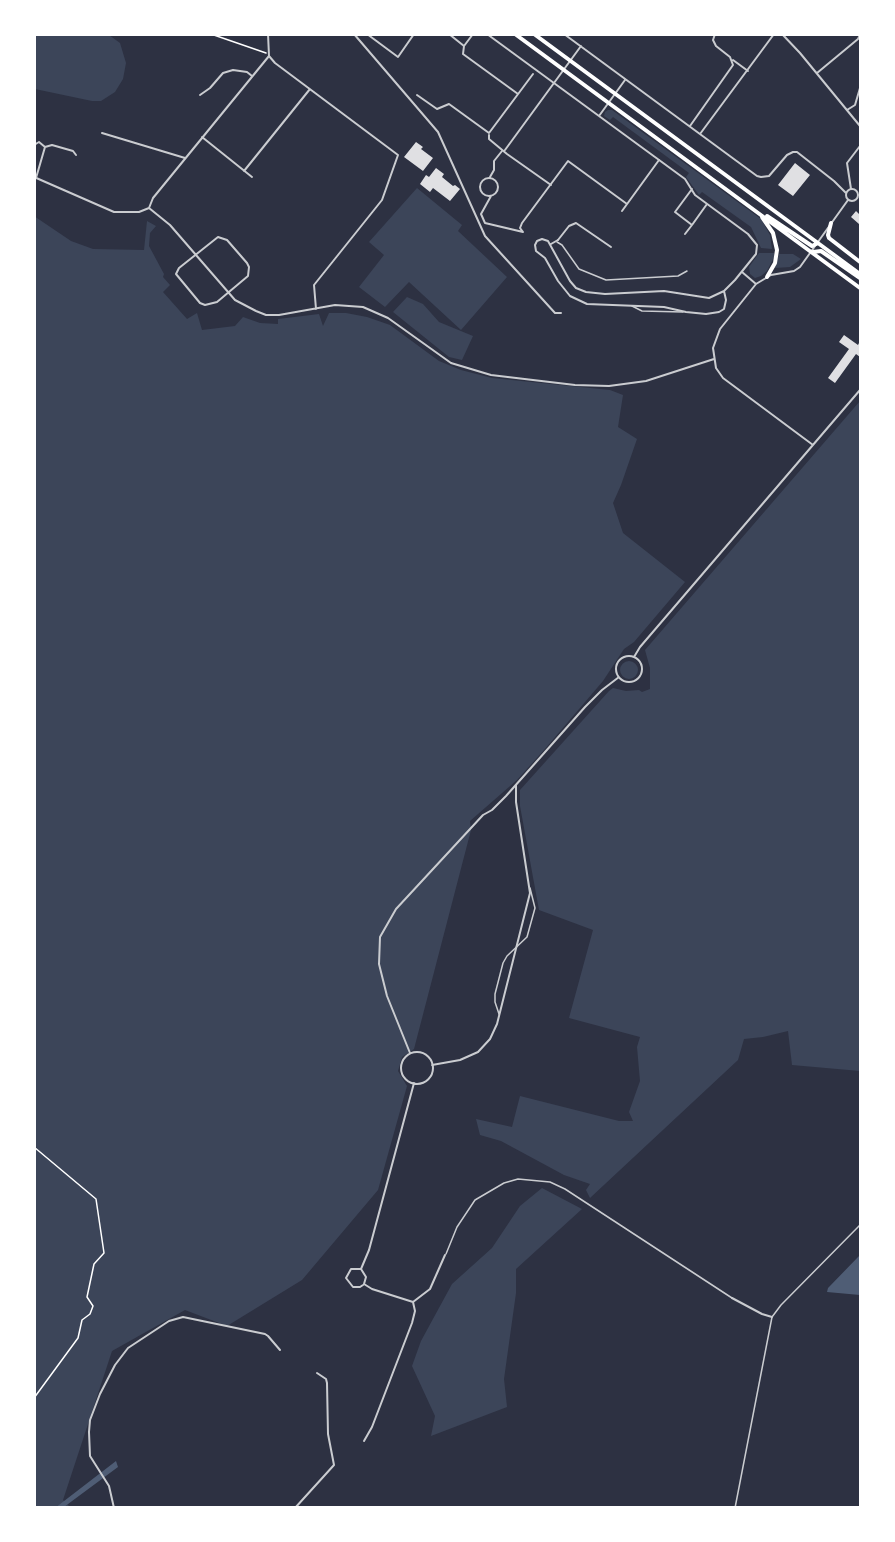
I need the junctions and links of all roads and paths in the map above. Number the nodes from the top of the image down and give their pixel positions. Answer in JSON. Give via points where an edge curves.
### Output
{"nodes":[{"id":1,"x":211,"y":34,"type":"edge"},
{"id":2,"x":268,"y":34,"type":"edge"},
{"id":3,"x":354,"y":34,"type":"edge"},
{"id":4,"x":367,"y":34,"type":"edge"},
{"id":5,"x":414,"y":34,"type":"edge"},
{"id":6,"x":449,"y":34,"type":"edge"},
{"id":7,"x":473,"y":34,"type":"edge"},
{"id":8,"x":487,"y":34,"type":"edge"},
{"id":9,"x":515,"y":34,"type":"edge"},
{"id":10,"x":534,"y":34,"type":"edge"},
{"id":11,"x":564,"y":34,"type":"edge"},
{"id":12,"x":715,"y":34,"type":"edge"},
{"id":13,"x":774,"y":34,"type":"edge"},
{"id":14,"x":782,"y":34,"type":"edge"},
{"id":15,"x":861,"y":35,"type":"edge"},
{"id":16,"x":858,"y":39,"type":"junction"},
{"id":17,"x":861,"y":43,"type":"edge"},
{"id":18,"x":464,"y":46,"type":"junction"},
{"id":19,"x":580,"y":46,"type":"junction"},
{"id":20,"x":269,"y":56,"type":"junction"},
{"id":21,"x":569,"y":60,"type":"junction"},
{"id":22,"x":733,"y":60,"type":"junction"},
{"id":23,"x":563,"y":69,"type":"junction"},
{"id":24,"x":536,"y":70,"type":"junction"},
{"id":25,"x":748,"y":71,"type":"junction"},
{"id":26,"x":817,"y":73,"type":"junction"},
{"id":27,"x":533,"y":74,"type":"joint"},
{"id":28,"x":252,"y":76,"type":"junction"},
{"id":29,"x":626,"y":79,"type":"junction"},
{"id":30,"x":553,"y":82,"type":"junction"},
{"id":31,"x":861,"y":88,"type":"edge"},
{"id":32,"x":311,"y":89,"type":"junction"},
{"id":33,"x":518,"y":94,"type":"junction"},
{"id":34,"x":615,"y":94,"type":"junction"},
{"id":35,"x":200,"y":95,"type":"dead end"},
{"id":36,"x":417,"y":95,"type":"dead end"},
{"id":37,"x":609,"y":102,"type":"junction"},
{"id":38,"x":847,"y":110,"type":"junction"},
{"id":39,"x":599,"y":116,"type":"junction"},
{"id":40,"x":690,"y":126,"type":"junction"},
{"id":41,"x":861,"y":126,"type":"edge"},
{"id":42,"x":102,"y":133,"type":"dead end"},
{"id":43,"x":489,"y":134,"type":"junction"},
{"id":44,"x":700,"y":134,"type":"junction"},
{"id":45,"x":202,"y":137,"type":"junction"},
{"id":46,"x":35,"y":143,"type":"edge"},
{"id":47,"x":861,"y":146,"type":"edge"},
{"id":48,"x":45,"y":147,"type":"junction"},
{"id":49,"x":504,"y":150,"type":"junction"},
{"id":50,"x":76,"y":155,"type":"dead end"},
{"id":51,"x":185,"y":158,"type":"junction"},
{"id":52,"x":659,"y":160,"type":"junction"},
{"id":53,"x":244,"y":171,"type":"junction"},
{"id":54,"x":35,"y":177,"type":"edge"},
{"id":55,"x":252,"y":177,"type":"dead end"},
{"id":56,"x":490,"y":177,"type":"junction"},
{"id":57,"x":551,"y":185,"type":"junction"},
{"id":58,"x":692,"y":189,"type":"junction"},
{"id":59,"x":851,"y":189,"type":"junction"},
{"id":60,"x":846,"y":193,"type":"junction"},
{"id":61,"x":859,"y":195,"type":"edge"},
{"id":62,"x":490,"y":196,"type":"junction"},
{"id":63,"x":848,"y":200,"type":"junction"},
{"id":64,"x":627,"y":204,"type":"junction"},
{"id":65,"x":707,"y":204,"type":"junction"},
{"id":66,"x":149,"y":208,"type":"junction"},
{"id":67,"x":622,"y":211,"type":"dead end"},
{"id":68,"x":758,"y":211,"type":"junction"},
{"id":69,"x":831,"y":224,"type":"junction"},
{"id":70,"x":692,"y":225,"type":"junction"},
{"id":71,"x":685,"y":234,"type":"dead end"},
{"id":72,"x":557,"y":241,"type":"junction"},
{"id":73,"x":818,"y":243,"type":"junction"},
{"id":74,"x":550,"y":244,"type":"junction"},
{"id":75,"x":611,"y":247,"type":"dead end"},
{"id":76,"x":812,"y":252,"type":"junction"},
{"id":77,"x":195,"y":255,"type":"junction"},
{"id":78,"x":861,"y":262,"type":"edge"},
{"id":79,"x":687,"y":271,"type":"dead end"},
{"id":80,"x":742,"y":272,"type":"junction"},
{"id":81,"x":861,"y":276,"type":"edge"},
{"id":82,"x":767,"y":277,"type":"junction"},
{"id":83,"x":756,"y":284,"type":"junction"},
{"id":84,"x":861,"y":288,"type":"edge"},
{"id":85,"x":724,"y":291,"type":"junction"},
{"id":86,"x":228,"y":293,"type":"junction"},
{"id":87,"x":316,"y":309,"type":"junction"},
{"id":88,"x":561,"y":313,"type":"dead end"},
{"id":89,"x":714,"y":359,"type":"junction"},
{"id":90,"x":861,"y":390,"type":"edge"},
{"id":91,"x":813,"y":445,"type":"junction"},
{"id":92,"x":634,"y":657,"type":"junction"},
{"id":93,"x":619,"y":677,"type":"junction"},
{"id":94,"x":516,"y":785,"type":"junction"},
{"id":95,"x":530,"y":886,"type":"junction"},
{"id":96,"x":517,"y":945,"type":"junction"},
{"id":97,"x":499,"y":1015,"type":"junction"},
{"id":98,"x":410,"y":1053,"type":"junction"},
{"id":99,"x":432,"y":1065,"type":"junction"},
{"id":100,"x":414,"y":1083,"type":"junction"},
{"id":101,"x":34,"y":1147,"type":"edge"},
{"id":102,"x":861,"y":1225,"type":"edge"},
{"id":103,"x":446,"y":1255,"type":"joint"},
{"id":104,"x":361,"y":1269,"type":"junction"},
{"id":105,"x":364,"y":1284,"type":"junction"},
{"id":106,"x":732,"y":1298,"type":"joint"},
{"id":107,"x":413,"y":1302,"type":"junction"},
{"id":108,"x":772,"y":1317,"type":"junction"},
{"id":109,"x":280,"y":1350,"type":"dead end"},
{"id":110,"x":317,"y":1373,"type":"dead end"},
{"id":111,"x":34,"y":1398,"type":"edge"},
{"id":112,"x":364,"y":1442,"type":"dead end"},
{"id":113,"x":114,"y":1508,"type":"edge"},
{"id":114,"x":295,"y":1508,"type":"edge"},
{"id":115,"x":735,"y":1508,"type":"edge"}],
"edges":[{"from":1,"to":20,"type":"path"},
{"from":2,"to":20,"type":"street"},
{"from":3,"to":88,"type":"street","via":[[438,132],[485,236],[555,313]]},
{"from":4,"to":5,"type":"street","via":[[398,57]]},
{"from":6,"to":18,"type":"street"},
{"from":7,"to":18,"type":"street"},
{"from":8,"to":24,"type":"street"},
{"from":9,"to":23,"type":"main road"},
{"from":10,"to":21,"type":"main road"},
{"from":11,"to":19,"type":"street"},
{"from":12,"to":22,"type":"street","via":[[716,46]]},
{"from":13,"to":25,"type":"street"},
{"from":14,"to":26,"type":"street"},
{"from":15,"to":16,"type":"street"},
{"from":16,"to":17,"type":"street"},
{"from":16,"to":26,"type":"street"},
{"from":18,"to":33,"type":"street","via":[[463,54]]},
{"from":19,"to":21,"type":"street"},
{"from":19,"to":29,"type":"street"},
{"from":20,"to":28,"type":"street"},
{"from":20,"to":32,"type":"street"},
{"from":21,"to":23,"type":"street"},
{"from":21,"to":34,"type":"main road"},
{"from":22,"to":25,"type":"street"},
{"from":22,"to":40,"type":"street","via":[[731,69]]},
{"from":23,"to":30,"type":"street"},
{"from":23,"to":37,"type":"main road"},
{"from":24,"to":27,"type":"lane"},
{"from":24,"to":30,"type":"street"},
{"from":25,"to":44,"type":"street"},
{"from":26,"to":38,"type":"street"},
{"from":27,"to":33,"type":"street"},
{"from":28,"to":35,"type":"street","via":[[233,70],[223,73]]},
{"from":28,"to":45,"type":"street"},
{"from":29,"to":34,"type":"street"},
{"from":29,"to":40,"type":"street"},
{"from":30,"to":39,"type":"street"},
{"from":30,"to":49,"type":"street"},
{"from":31,"to":38,"type":"street","via":[[855,105]]},
{"from":32,"to":53,"type":"street"},
{"from":32,"to":87,"type":"street","via":[[396,152],[398,159],[382,200],[314,285]]},
{"from":33,"to":43,"type":"street"},
{"from":34,"to":37,"type":"street"},
{"from":34,"to":73,"type":"main road"},
{"from":36,"to":43,"type":"street","via":[[437,109],[448,104]]},
{"from":37,"to":39,"type":"street"},
{"from":37,"to":68,"type":"main road"},
{"from":38,"to":41,"type":"street"},
{"from":39,"to":52,"type":"street"},
{"from":40,"to":44,"type":"street"},
{"from":42,"to":51,"type":"street"},
{"from":43,"to":49,"type":"street","via":[[489,139]]},
{"from":44,"to":60,"type":"street","via":[[761,177],[773,173],[790,153],[797,152]]},
{"from":45,"to":51,"type":"street"},
{"from":45,"to":53,"type":"street"},
{"from":46,"to":48,"type":"street"},
{"from":47,"to":59,"type":"street","via":[[847,163]]},
{"from":48,"to":50,"type":"street","via":[[52,145]]},
{"from":48,"to":54,"type":"street"},
{"from":49,"to":56,"type":"street","via":[[494,160]]},
{"from":49,"to":57,"type":"street"},
{"from":51,"to":66,"type":"street"},
{"from":52,"to":58,"type":"street"},
{"from":52,"to":64,"type":"street"},
{"from":53,"to":55,"type":"street"},
{"from":54,"to":66,"type":"street","via":[[114,212]]},
{"from":56,"to":62,"type":"street","via":[[499,187]]},
{"from":56,"to":62,"type":"street","via":[[480,184],[482,193]]},
{"from":57,"to":62,"type":"street","via":[[522,223],[523,232],[485,223],[481,214]]},
{"from":57,"to":64,"type":"street","via":[[568,161]]},
{"from":58,"to":65,"type":"street"},
{"from":58,"to":70,"type":"street","via":[[675,212]]},
{"from":59,"to":60,"type":"street"},
{"from":59,"to":61,"type":"street"},
{"from":60,"to":63,"type":"street"},
{"from":61,"to":63,"type":"street"},
{"from":63,"to":69,"type":"street"},
{"from":64,"to":67,"type":"street"},
{"from":65,"to":70,"type":"street"},
{"from":65,"to":80,"type":"street","via":[[755,242],[756,254]]},
{"from":66,"to":77,"type":"street","via":[[170,225]]},
{"from":68,"to":73,"type":"main road","via":[[812,246]]},
{"from":68,"to":76,"type":"main road"},
{"from":68,"to":82,"type":"main road","via":[[773,233],[777,250]]},
{"from":69,"to":73,"type":"street"},
{"from":69,"to":78,"type":"main road","via":[[829,238]]},
{"from":70,"to":71,"type":"street"},
{"from":72,"to":74,"type":"street"},
{"from":72,"to":75,"type":"street","via":[[576,223]]},
{"from":72,"to":79,"type":"lane","via":[[579,269],[606,280],[678,276]]},
{"from":73,"to":76,"type":"street"},
{"from":73,"to":81,"type":"main road"},
{"from":74,"to":85,"type":"street","via":[[570,281],[586,292],[664,291],[709,298]]},
{"from":74,"to":85,"type":"street","via":[[540,239],[535,243],[536,251],[570,296],[587,304],[671,308],[706,314],[722,310],[726,304]]},
{"from":76,"to":81,"type":"main road","via":[[821,251]]},
{"from":76,"to":82,"type":"street","via":[[794,271]]},
{"from":76,"to":84,"type":"main road"},
{"from":77,"to":86,"type":"street"},
{"from":77,"to":86,"type":"street","via":[[177,270],[177,277],[205,305],[214,304]]},
{"from":77,"to":86,"type":"street","via":[[222,237],[247,263],[248,276]]},
{"from":80,"to":83,"type":"street"},
{"from":80,"to":85,"type":"street"},
{"from":82,"to":83,"type":"street"},
{"from":83,"to":89,"type":"street","via":[[717,334]]},
{"from":86,"to":87,"type":"street","via":[[244,306],[266,315]]},
{"from":87,"to":89,"type":"street","via":[[335,305],[363,307],[388,318],[451,363],[491,375],[575,385],[618,385],[646,381]]},
{"from":89,"to":91,"type":"street","via":[[723,378]]},
{"from":90,"to":91,"type":"street"},
{"from":91,"to":92,"type":"street"},
{"from":92,"to":93,"type":"street","via":[[619,661]]},
{"from":92,"to":93,"type":"street","via":[[641,666],[638,677],[631,681]]},
{"from":93,"to":94,"type":"street","via":[[585,707]]},
{"from":94,"to":95,"type":"street"},
{"from":94,"to":98,"type":"street","via":[[396,909],[381,937],[379,964]]},
{"from":95,"to":96,"type":"street"},
{"from":95,"to":96,"type":"lane","via":[[535,908],[528,934]]},
{"from":96,"to":97,"type":"street"},
{"from":96,"to":97,"type":"lane","via":[[503,963],[496,988]]},
{"from":97,"to":99,"type":"street","via":[[490,1040],[478,1052]]},
{"from":98,"to":99,"type":"street","via":[[426,1054]]},
{"from":98,"to":100,"type":"street","via":[[403,1061],[402,1072]]},
{"from":99,"to":100,"type":"street","via":[[428,1079]]},
{"from":100,"to":104,"type":"street"},
{"from":101,"to":111,"type":"path","via":[[96,1199],[104,1253],[94,1264],[87,1297],[93,1306],[90,1314],[82,1320],[78,1338]]},
{"from":102,"to":108,"type":"lane"},
{"from":103,"to":106,"type":"lane","via":[[465,1212],[475,1200],[518,1179],[550,1182]]},
{"from":103,"to":107,"type":"street","via":[[430,1289]]},
{"from":104,"to":105,"type":"street","via":[[366,1277]]},
{"from":104,"to":105,"type":"street","via":[[351,1269],[346,1278],[353,1287]]},
{"from":105,"to":107,"type":"street"},
{"from":106,"to":108,"type":"street"},
{"from":107,"to":112,"type":"street","via":[[412,1323]]},
{"from":108,"to":115,"type":"lane"},
{"from":109,"to":113,"type":"street","via":[[265,1334],[183,1317],[169,1321],[128,1348],[115,1365],[90,1420],[90,1456],[109,1486]]},
{"from":110,"to":114,"type":"street","via":[[327,1383],[328,1434],[334,1465]]}]}
